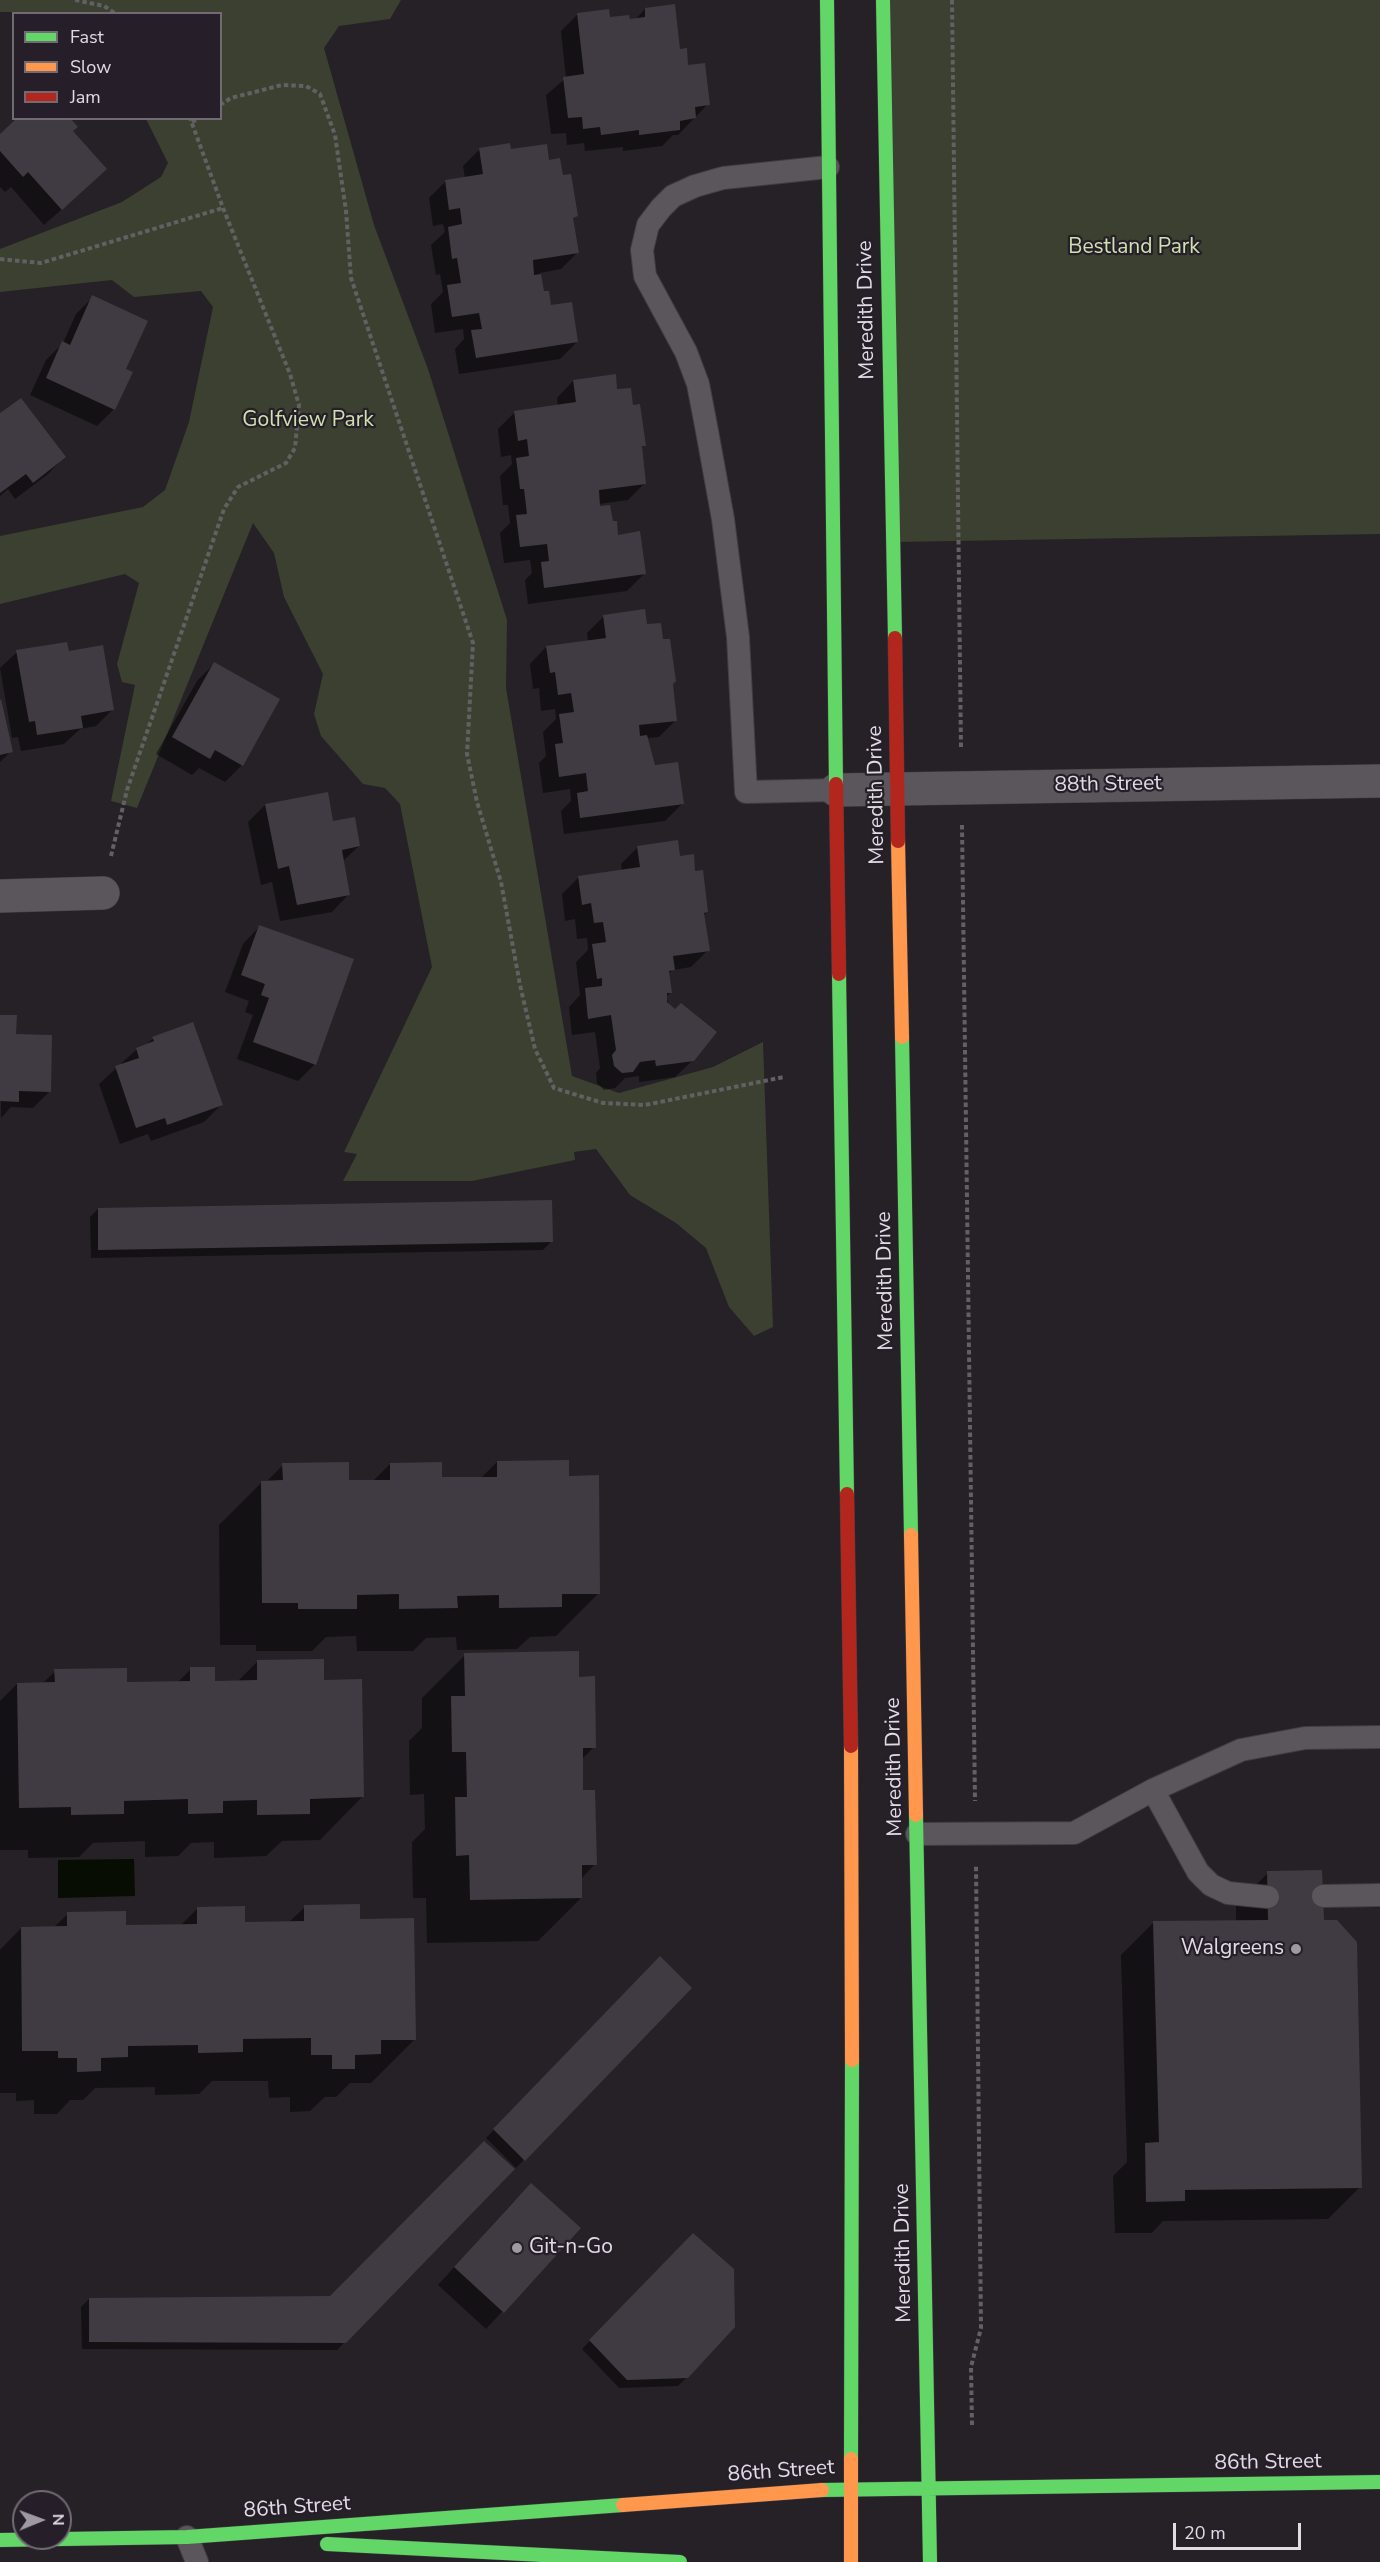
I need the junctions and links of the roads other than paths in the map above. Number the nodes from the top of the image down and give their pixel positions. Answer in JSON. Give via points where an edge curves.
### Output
{"nodes":[{"id":1,"x":827,"y":0,"type":"edge"},
{"id":2,"x":883,"y":0,"type":"edge"},
{"id":3,"x":828,"y":167,"type":"junction"},
{"id":4,"x":1380,"y":781,"type":"edge"},
{"id":5,"x":898,"y":789,"type":"junction"},
{"id":6,"x":836,"y":790,"type":"junction"},
{"id":7,"x":103,"y":893,"type":"road end"},
{"id":8,"x":0,"y":896,"type":"edge"},
{"id":9,"x":1380,"y":1737,"type":"edge"},
{"id":10,"x":1153,"y":1790,"type":"junction"},
{"id":11,"x":917,"y":1834,"type":"junction"},
{"id":12,"x":1380,"y":1895,"type":"edge"},
{"id":13,"x":1323,"y":1896,"type":"dead end"},
{"id":14,"x":1268,"y":1897,"type":"dead end"},
{"id":15,"x":1380,"y":2482,"type":"edge"},
{"id":16,"x":930,"y":2487,"type":"junction"},
{"id":17,"x":850,"y":2488,"type":"junction"},
{"id":18,"x":187,"y":2537,"type":"junction"},
{"id":19,"x":0,"y":2540,"type":"edge"},
{"id":20,"x":197,"y":2562,"type":"edge"},
{"id":21,"x":680,"y":2562,"type":"edge"},
{"id":22,"x":850,"y":2562,"type":"edge"},
{"id":23,"x":930,"y":2562,"type":"edge"}],
"edges":[{"from":1,"to":3,"type":"main road","name":"Meredith Drive"},
{"from":2,"to":5,"type":"main road","name":"Meredith Drive"},
{"from":3,"to":6,"type":"main road","name":"Meredith Drive"},
{"from":3,"to":6,"type":"lane","via":[[723,178],[695,186],[673,196],[661,208],[648,225],[642,250],[645,276],[686,352],[698,384],[723,519],[738,636],[746,792]]},
{"from":4,"to":5,"type":"street","name":"88th Street"},
{"from":5,"to":6,"type":"street","name":"88th Street"},
{"from":5,"to":11,"type":"main road","name":"Meredith Drive"},
{"from":6,"to":17,"type":"main road","name":"Meredith Drive","via":[[852,1835]]},
{"from":7,"to":8,"type":"street"},
{"from":9,"to":10,"type":"lane","via":[[1305,1738],[1240,1750]]},
{"from":10,"to":11,"type":"lane","via":[[1074,1833]]},
{"from":10,"to":14,"type":"lane","via":[[1198,1872],[1210,1885],[1228,1893]]},
{"from":11,"to":16,"type":"main road","name":"Meredith Drive"},
{"from":12,"to":13,"type":"lane"},
{"from":15,"to":16,"type":"main road","name":"86th Street"},
{"from":16,"to":17,"type":"main road","name":"86th Street"},
{"from":16,"to":23,"type":"main road","name":"Meredith Drive"},
{"from":17,"to":18,"type":"main road","name":"86th Street"},
{"from":17,"to":22,"type":"main road","name":"Meredith Drive"},
{"from":18,"to":19,"type":"main road","name":"86th Street"},
{"from":18,"to":20,"type":"lane"},
{"from":18,"to":21,"type":"main road","name":"86th Street"}]}
